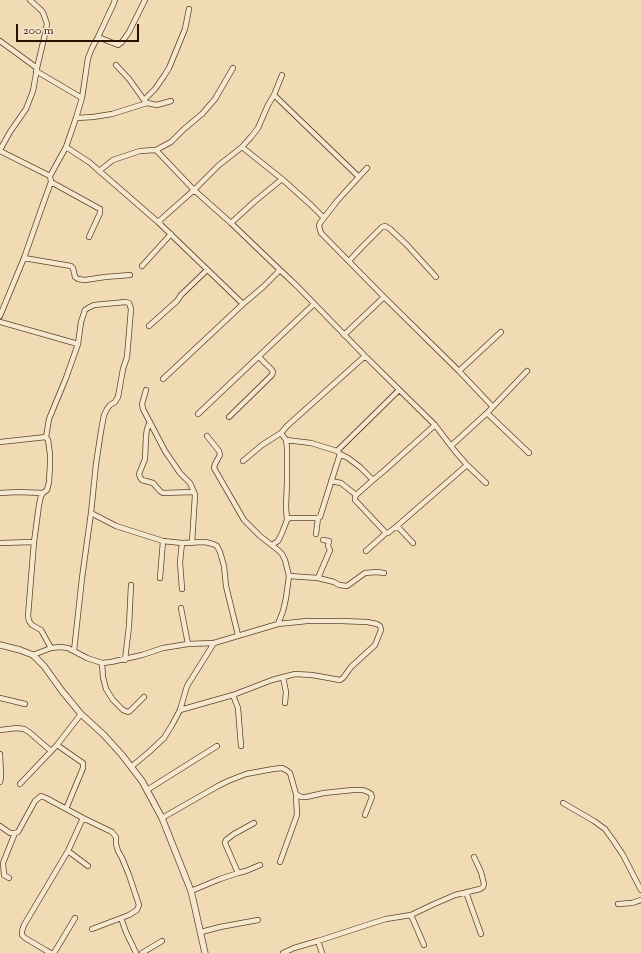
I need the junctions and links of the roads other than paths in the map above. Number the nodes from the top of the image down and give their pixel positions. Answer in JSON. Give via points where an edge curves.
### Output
{"nodes":[{"id":1,"x":30,"y":0,"type":"edge"},
{"id":2,"x":115,"y":0,"type":"edge"},
{"id":3,"x":145,"y":0,"type":"edge"},
{"id":4,"x":189,"y":9,"type":"dead end"},
{"id":5,"x":98,"y":37,"type":"junction"},
{"id":6,"x":0,"y":41,"type":"edge"},
{"id":7,"x":116,"y":65,"type":"dead end"},
{"id":8,"x":233,"y":68,"type":"dead end"},
{"id":9,"x":37,"y":70,"type":"junction"},
{"id":10,"x":282,"y":75,"type":"dead end"},
{"id":11,"x":274,"y":95,"type":"junction"},
{"id":12,"x":82,"y":98,"type":"junction"},
{"id":13,"x":171,"y":101,"type":"dead end"},
{"id":14,"x":146,"y":102,"type":"junction"},
{"id":15,"x":76,"y":118,"type":"junction"},
{"id":16,"x":66,"y":147,"type":"junction"},
{"id":17,"x":242,"y":147,"type":"junction"},
{"id":18,"x":156,"y":150,"type":"junction"},
{"id":19,"x":0,"y":151,"type":"edge"},
{"id":20,"x":367,"y":168,"type":"dead end"},
{"id":21,"x":99,"y":171,"type":"junction"},
{"id":22,"x":50,"y":176,"type":"junction"},
{"id":23,"x":359,"y":177,"type":"junction"},
{"id":24,"x":282,"y":179,"type":"junction"},
{"id":25,"x":51,"y":182,"type":"junction"},
{"id":26,"x":194,"y":190,"type":"junction"},
{"id":27,"x":324,"y":218,"type":"junction"},
{"id":28,"x":158,"y":222,"type":"junction"},
{"id":29,"x":231,"y":223,"type":"junction"},
{"id":30,"x":171,"y":234,"type":"junction"},
{"id":31,"x":90,"y":237,"type":"dead end"},
{"id":32,"x":24,"y":258,"type":"junction"},
{"id":33,"x":349,"y":261,"type":"junction"},
{"id":34,"x":142,"y":266,"type":"dead end"},
{"id":35,"x":207,"y":270,"type":"junction"},
{"id":36,"x":280,"y":270,"type":"junction"},
{"id":37,"x":130,"y":275,"type":"dead end"},
{"id":38,"x":436,"y":278,"type":"dead end"},
{"id":39,"x":384,"y":297,"type":"junction"},
{"id":40,"x":243,"y":304,"type":"junction"},
{"id":41,"x":314,"y":304,"type":"junction"},
{"id":42,"x":0,"y":316,"type":"edge"},
{"id":43,"x":0,"y":322,"type":"edge"},
{"id":44,"x":149,"y":326,"type":"dead end"},
{"id":45,"x":500,"y":332,"type":"dead end"},
{"id":46,"x":344,"y":335,"type":"junction"},
{"id":47,"x":78,"y":344,"type":"junction"},
{"id":48,"x":365,"y":356,"type":"junction"},
{"id":49,"x":259,"y":357,"type":"junction"},
{"id":50,"x":459,"y":371,"type":"junction"},
{"id":51,"x":527,"y":371,"type":"dead end"},
{"id":52,"x":163,"y":379,"type":"dead end"},
{"id":53,"x":146,"y":390,"type":"dead end"},
{"id":54,"x":400,"y":390,"type":"junction"},
{"id":55,"x":492,"y":406,"type":"junction"},
{"id":56,"x":487,"y":412,"type":"junction"},
{"id":57,"x":198,"y":414,"type":"dead end"},
{"id":58,"x":229,"y":417,"type":"dead end"},
{"id":59,"x":150,"y":422,"type":"junction"},
{"id":60,"x":435,"y":425,"type":"junction"},
{"id":61,"x":281,"y":433,"type":"junction"},
{"id":62,"x":207,"y":436,"type":"dead end"},
{"id":63,"x":46,"y":437,"type":"junction"},
{"id":64,"x":286,"y":440,"type":"junction"},
{"id":65,"x":0,"y":442,"type":"edge"},
{"id":66,"x":452,"y":445,"type":"junction"},
{"id":67,"x":339,"y":453,"type":"junction"},
{"id":68,"x":528,"y":453,"type":"dead end"},
{"id":69,"x":243,"y":461,"type":"dead end"},
{"id":70,"x":467,"y":465,"type":"junction"},
{"id":71,"x":373,"y":480,"type":"junction"},
{"id":72,"x":331,"y":481,"type":"junction"},
{"id":73,"x":486,"y":483,"type":"dead end"},
{"id":74,"x":194,"y":492,"type":"junction"},
{"id":75,"x":0,"y":493,"type":"edge"},
{"id":76,"x":43,"y":493,"type":"junction"},
{"id":77,"x":356,"y":495,"type":"junction"},
{"id":78,"x":91,"y":514,"type":"junction"},
{"id":79,"x":318,"y":518,"type":"junction"},
{"id":80,"x":287,"y":520,"type":"junction"},
{"id":81,"x":397,"y":526,"type":"junction"},
{"id":82,"x":386,"y":533,"type":"junction"},
{"id":83,"x":316,"y":534,"type":"dead end"},
{"id":84,"x":323,"y":540,"type":"dead end"},
{"id":85,"x":163,"y":541,"type":"junction"},
{"id":86,"x":34,"y":542,"type":"junction"},
{"id":87,"x":0,"y":543,"type":"edge"},
{"id":88,"x":182,"y":543,"type":"junction"},
{"id":89,"x":192,"y":543,"type":"junction"},
{"id":90,"x":413,"y":543,"type":"dead end"},
{"id":91,"x":272,"y":545,"type":"junction"},
{"id":92,"x":366,"y":550,"type":"dead end"},
{"id":93,"x":384,"y":574,"type":"dead end"},
{"id":94,"x":289,"y":576,"type":"junction"},
{"id":95,"x":160,"y":578,"type":"dead end"},
{"id":96,"x":318,"y":578,"type":"junction"},
{"id":97,"x":131,"y":585,"type":"dead end"},
{"id":98,"x":182,"y":589,"type":"dead end"},
{"id":99,"x":181,"y":608,"type":"dead end"},
{"id":100,"x":278,"y":624,"type":"junction"},
{"id":101,"x":238,"y":636,"type":"junction"},
{"id":102,"x":214,"y":643,"type":"junction"},
{"id":103,"x":188,"y":644,"type":"junction"},
{"id":104,"x":0,"y":645,"type":"edge"},
{"id":105,"x":51,"y":648,"type":"junction"},
{"id":106,"x":74,"y":651,"type":"junction"},
{"id":107,"x":33,"y":655,"type":"junction"},
{"id":108,"x":125,"y":660,"type":"junction"},
{"id":109,"x":102,"y":663,"type":"junction"},
{"id":110,"x":284,"y":677,"type":"junction"},
{"id":111,"x":233,"y":695,"type":"junction"},
{"id":112,"x":144,"y":697,"type":"dead end"},
{"id":113,"x":0,"y":698,"type":"edge"},
{"id":114,"x":285,"y":703,"type":"dead end"},
{"id":115,"x":25,"y":704,"type":"dead end"},
{"id":116,"x":180,"y":710,"type":"junction"},
{"id":117,"x":81,"y":714,"type":"junction"},
{"id":118,"x":0,"y":730,"type":"edge"},
{"id":119,"x":56,"y":745,"type":"junction"},
{"id":120,"x":217,"y":746,"type":"dead end"},
{"id":121,"x":241,"y":746,"type":"dead end"},
{"id":122,"x":51,"y":751,"type":"junction"},
{"id":123,"x":0,"y":754,"type":"edge"},
{"id":124,"x":131,"y":767,"type":"junction"},
{"id":125,"x":0,"y":782,"type":"edge"},
{"id":126,"x":20,"y":784,"type":"dead end"},
{"id":127,"x":147,"y":790,"type":"junction"},
{"id":128,"x":296,"y":794,"type":"junction"},
{"id":129,"x":564,"y":803,"type":"dead end"},
{"id":130,"x":66,"y":809,"type":"junction"},
{"id":131,"x":364,"y":815,"type":"dead end"},
{"id":132,"x":83,"y":818,"type":"junction"},
{"id":133,"x":162,"y":818,"type":"junction"},
{"id":134,"x":254,"y":823,"type":"dead end"},
{"id":135,"x":0,"y":826,"type":"edge"},
{"id":136,"x":14,"y":833,"type":"junction"},
{"id":137,"x":68,"y":851,"type":"junction"},
{"id":138,"x":474,"y":857,"type":"dead end"},
{"id":139,"x":280,"y":862,"type":"dead end"},
{"id":140,"x":260,"y":865,"type":"dead end"},
{"id":141,"x":88,"y":866,"type":"dead end"},
{"id":142,"x":238,"y":873,"type":"junction"},
{"id":143,"x":9,"y":878,"type":"dead end"},
{"id":144,"x":641,"y":890,"type":"edge"},
{"id":145,"x":191,"y":891,"type":"junction"},
{"id":146,"x":466,"y":892,"type":"junction"},
{"id":147,"x":641,"y":900,"type":"edge"},
{"id":148,"x":618,"y":904,"type":"dead end"},
{"id":149,"x":411,"y":915,"type":"junction"},
{"id":150,"x":75,"y":918,"type":"dead end"},
{"id":151,"x":121,"y":918,"type":"junction"},
{"id":152,"x":258,"y":920,"type":"dead end"},
{"id":153,"x":92,"y":929,"type":"dead end"},
{"id":154,"x":201,"y":932,"type":"junction"},
{"id":155,"x":480,"y":934,"type":"dead end"},
{"id":156,"x":162,"y":941,"type":"dead end"},
{"id":157,"x":318,"y":942,"type":"junction"},
{"id":158,"x":424,"y":945,"type":"dead end"},
{"id":159,"x":52,"y":953,"type":"edge"},
{"id":160,"x":136,"y":953,"type":"edge"},
{"id":161,"x":142,"y":953,"type":"edge"},
{"id":162,"x":204,"y":953,"type":"edge"},
{"id":163,"x":283,"y":953,"type":"edge"},
{"id":164,"x":322,"y":953,"type":"edge"}],
"edges":[{"from":1,"to":9,"type":"street","via":[[42,11],[47,24]]},
{"from":2,"to":5,"type":"street"},
{"from":3,"to":5,"type":"street","via":[[122,42],[118,44]]},
{"from":4,"to":14,"type":"street","via":[[185,29],[169,68]]},
{"from":5,"to":12,"type":"street","via":[[88,58]]},
{"from":6,"to":9,"type":"street"},
{"from":7,"to":14,"type":"street"},
{"from":8,"to":18,"type":"street","via":[[215,99],[202,114],[170,142]]},
{"from":9,"to":12,"type":"street"},
{"from":9,"to":19,"type":"street","via":[[26,109]]},
{"from":10,"to":11,"type":"street"},
{"from":11,"to":17,"type":"street","via":[[258,128]]},
{"from":11,"to":23,"type":"street"},
{"from":12,"to":15,"type":"street"},
{"from":13,"to":14,"type":"street","via":[[156,105]]},
{"from":14,"to":15,"type":"street","via":[[112,114]]},
{"from":15,"to":16,"type":"street"},
{"from":16,"to":21,"type":"street"},
{"from":16,"to":22,"type":"street"},
{"from":17,"to":24,"type":"street"},
{"from":17,"to":26,"type":"street"},
{"from":18,"to":21,"type":"street","via":[[140,151],[117,159]]},
{"from":18,"to":26,"type":"street"},
{"from":19,"to":22,"type":"street"},
{"from":20,"to":23,"type":"street"},
{"from":21,"to":28,"type":"street"},
{"from":22,"to":25,"type":"street"},
{"from":23,"to":27,"type":"street"},
{"from":24,"to":27,"type":"street"},
{"from":24,"to":29,"type":"street"},
{"from":25,"to":31,"type":"street","via":[[100,209]]},
{"from":25,"to":32,"type":"street"},
{"from":26,"to":28,"type":"street"},
{"from":26,"to":29,"type":"street"},
{"from":27,"to":33,"type":"street","via":[[320,223],[322,233]]},
{"from":28,"to":30,"type":"street"},
{"from":29,"to":36,"type":"street"},
{"from":30,"to":34,"type":"street"},
{"from":30,"to":35,"type":"street"},
{"from":32,"to":37,"type":"street","via":[[71,266],[78,279]]},
{"from":32,"to":42,"type":"street"},
{"from":33,"to":38,"type":"street","via":[[385,226],[407,245]]},
{"from":33,"to":39,"type":"street"},
{"from":35,"to":40,"type":"street"},
{"from":35,"to":44,"type":"street"},
{"from":36,"to":40,"type":"street"},
{"from":36,"to":41,"type":"street"},
{"from":39,"to":46,"type":"street"},
{"from":39,"to":50,"type":"street"},
{"from":40,"to":52,"type":"street"},
{"from":41,"to":46,"type":"street"},
{"from":41,"to":49,"type":"street"},
{"from":43,"to":47,"type":"street"},
{"from":45,"to":50,"type":"street"},
{"from":46,"to":48,"type":"street"},
{"from":47,"to":63,"type":"street","via":[[49,419]]},
{"from":47,"to":78,"type":"street","via":[[85,310],[94,306],[129,303],[131,308],[127,357],[118,397],[104,416]]},
{"from":48,"to":54,"type":"street"},
{"from":48,"to":61,"type":"street"},
{"from":49,"to":57,"type":"street"},
{"from":49,"to":58,"type":"street","via":[[271,369],[272,375]]},
{"from":50,"to":55,"type":"street"},
{"from":51,"to":55,"type":"street"},
{"from":53,"to":59,"type":"street","via":[[142,404]]},
{"from":54,"to":60,"type":"street"},
{"from":54,"to":67,"type":"street"},
{"from":55,"to":56,"type":"street"},
{"from":56,"to":66,"type":"street"},
{"from":56,"to":68,"type":"street"},
{"from":59,"to":74,"type":"street","via":[[165,450]]},
{"from":59,"to":74,"type":"street","via":[[140,477],[153,483],[163,493]]},
{"from":60,"to":66,"type":"street"},
{"from":60,"to":71,"type":"street"},
{"from":61,"to":64,"type":"street"},
{"from":61,"to":69,"type":"street"},
{"from":62,"to":91,"type":"street","via":[[220,450],[214,468],[244,520]]},
{"from":63,"to":65,"type":"street"},
{"from":63,"to":76,"type":"street","via":[[50,465],[48,488]]},
{"from":64,"to":67,"type":"street","via":[[311,443]]},
{"from":64,"to":80,"type":"street"},
{"from":66,"to":70,"type":"street"},
{"from":67,"to":71,"type":"street"},
{"from":67,"to":72,"type":"street"},
{"from":70,"to":73,"type":"street"},
{"from":70,"to":81,"type":"street"},
{"from":71,"to":77,"type":"street"},
{"from":72,"to":77,"type":"street","via":[[341,483]]},
{"from":72,"to":79,"type":"street"},
{"from":74,"to":89,"type":"street"},
{"from":75,"to":76,"type":"street"},
{"from":76,"to":86,"type":"street"},
{"from":77,"to":82,"type":"street","via":[[355,500]]},
{"from":78,"to":85,"type":"street","via":[[116,526]]},
{"from":78,"to":106,"type":"street"},
{"from":79,"to":80,"type":"street","via":[[296,517]]},
{"from":79,"to":83,"type":"street"},
{"from":80,"to":91,"type":"street","via":[[278,541]]},
{"from":81,"to":82,"type":"street"},
{"from":81,"to":90,"type":"street"},
{"from":82,"to":92,"type":"street"},
{"from":84,"to":96,"type":"street","via":[[329,541],[330,550]]},
{"from":85,"to":88,"type":"street"},
{"from":85,"to":95,"type":"street"},
{"from":86,"to":87,"type":"street"},
{"from":86,"to":105,"type":"street","via":[[28,616],[32,625],[41,630]]},
{"from":88,"to":89,"type":"street"},
{"from":88,"to":98,"type":"street"},
{"from":89,"to":101,"type":"street","via":[[213,544],[220,552]]},
{"from":91,"to":94,"type":"street","via":[[282,554]]},
{"from":93,"to":96,"type":"street","via":[[365,573],[347,586]]},
{"from":94,"to":96,"type":"street"},
{"from":94,"to":100,"type":"street"},
{"from":97,"to":108,"type":"street"},
{"from":99,"to":103,"type":"street"},
{"from":100,"to":101,"type":"street"},
{"from":100,"to":110,"type":"street","via":[[367,622],[377,624],[381,630],[375,645],[350,666],[340,680],[312,674]]},
{"from":101,"to":102,"type":"street"},
{"from":102,"to":103,"type":"street"},
{"from":102,"to":116,"type":"street","via":[[186,686]]},
{"from":103,"to":108,"type":"street","via":[[163,648]]},
{"from":104,"to":107,"type":"street"},
{"from":105,"to":106,"type":"street","via":[[68,648]]},
{"from":105,"to":107,"type":"street"},
{"from":106,"to":109,"type":"street"},
{"from":107,"to":117,"type":"street"},
{"from":108,"to":109,"type":"street"},
{"from":109,"to":112,"type":"street","via":[[106,689],[122,710],[130,712]]},
{"from":110,"to":111,"type":"street"},
{"from":110,"to":114,"type":"street"},
{"from":111,"to":116,"type":"street"},
{"from":111,"to":121,"type":"street","via":[[238,708]]},
{"from":113,"to":115,"type":"street"},
{"from":116,"to":124,"type":"street","via":[[164,738]]},
{"from":117,"to":119,"type":"street"},
{"from":117,"to":124,"type":"street","via":[[104,735]]},
{"from":118,"to":122,"type":"street","via":[[24,729]]},
{"from":119,"to":122,"type":"street"},
{"from":119,"to":130,"type":"street","via":[[80,760],[83,768]]},
{"from":120,"to":127,"type":"street"},
{"from":122,"to":126,"type":"street"},
{"from":123,"to":125,"type":"street"},
{"from":124,"to":127,"type":"street"},
{"from":127,"to":133,"type":"street"},
{"from":128,"to":131,"type":"street","via":[[306,797],[363,790],[372,794]]},
{"from":128,"to":133,"type":"street","via":[[290,773],[282,768],[273,769],[246,774],[228,781]]},
{"from":128,"to":139,"type":"street","via":[[296,815]]},
{"from":129,"to":144,"type":"street","via":[[605,829]]},
{"from":130,"to":132,"type":"street"},
{"from":130,"to":136,"type":"street","via":[[41,796],[35,801],[18,832]]},
{"from":132,"to":137,"type":"street"},
{"from":132,"to":151,"type":"street","via":[[112,832],[116,837],[118,852],[129,874],[139,905],[137,910]]},
{"from":133,"to":145,"type":"street"},
{"from":134,"to":142,"type":"street","via":[[225,843]]},
{"from":135,"to":136,"type":"street"},
{"from":136,"to":143,"type":"street","via":[[3,863],[4,875]]},
{"from":137,"to":141,"type":"street"},
{"from":137,"to":159,"type":"street","via":[[22,931],[25,938]]},
{"from":138,"to":146,"type":"street","via":[[484,884],[483,887]]},
{"from":140,"to":142,"type":"street"},
{"from":142,"to":145,"type":"street"},
{"from":145,"to":154,"type":"street"},
{"from":146,"to":149,"type":"street"},
{"from":146,"to":155,"type":"street"},
{"from":147,"to":148,"type":"street"},
{"from":149,"to":157,"type":"street","via":[[386,919]]},
{"from":149,"to":158,"type":"street"},
{"from":150,"to":159,"type":"street"},
{"from":151,"to":153,"type":"street"},
{"from":151,"to":160,"type":"street"},
{"from":152,"to":154,"type":"street"},
{"from":154,"to":162,"type":"street"},
{"from":156,"to":161,"type":"street"},
{"from":157,"to":163,"type":"street"},
{"from":157,"to":164,"type":"street"}]}
